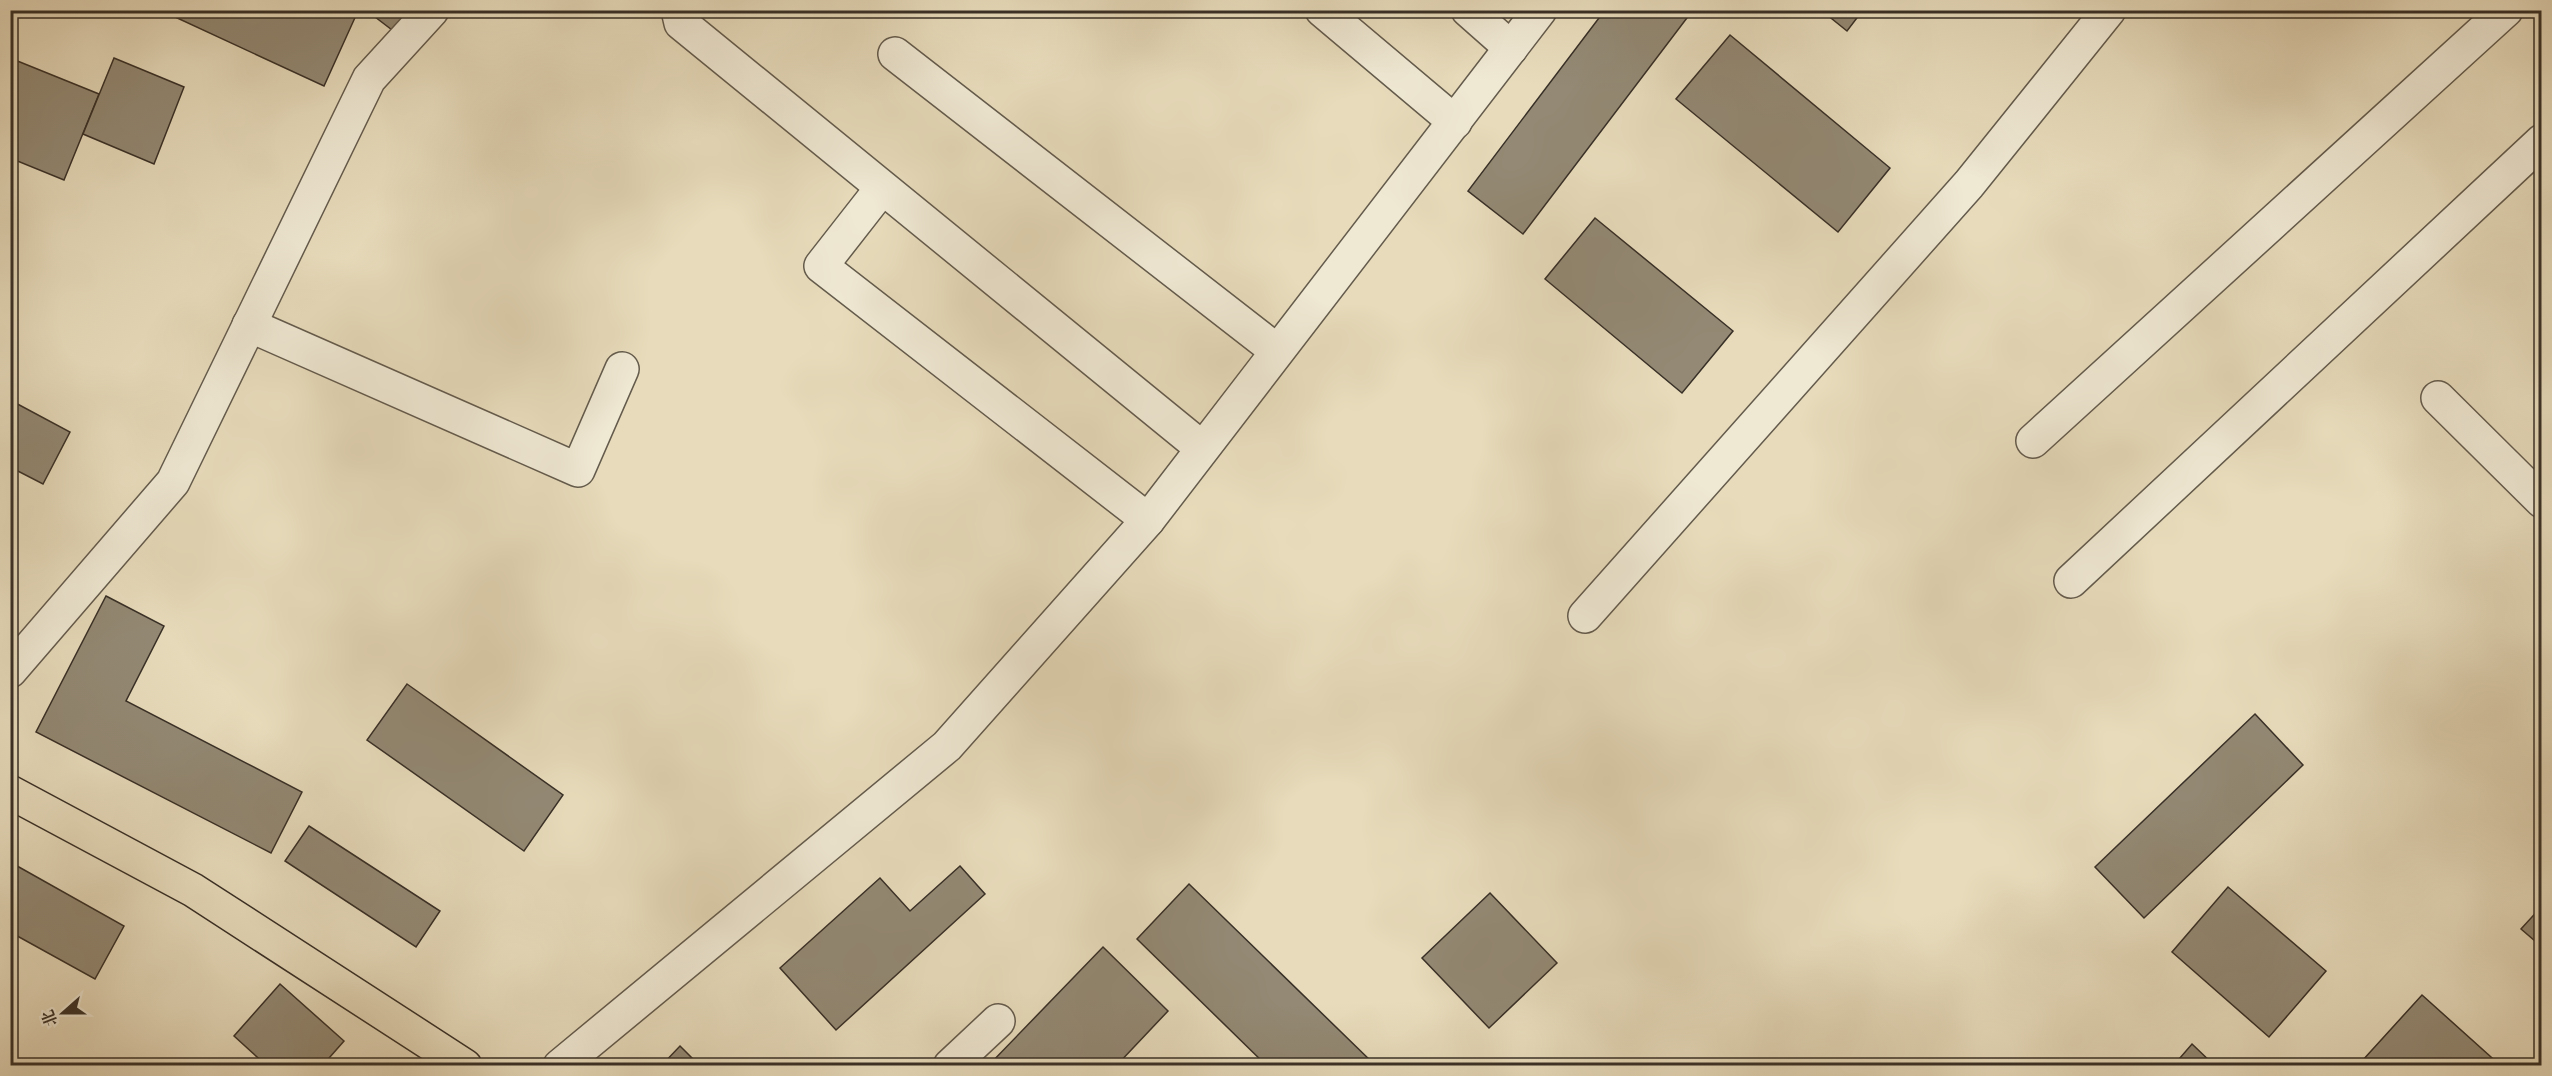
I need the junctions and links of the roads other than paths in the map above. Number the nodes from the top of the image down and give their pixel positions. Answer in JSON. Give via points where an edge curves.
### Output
{"nodes":[{"id":1,"x":432,"y":10,"type":"edge"},
{"id":2,"x":678,"y":10,"type":"edge"},
{"id":3,"x":1322,"y":10,"type":"edge"},
{"id":4,"x":1468,"y":10,"type":"edge"},
{"id":5,"x":1540,"y":10,"type":"edge"},
{"id":6,"x":2109,"y":10,"type":"edge"},
{"id":7,"x":2506,"y":10,"type":"edge"},
{"id":8,"x":1511,"y":48,"type":"junction"},
{"id":9,"x":895,"y":54,"type":"dead end"},
{"id":10,"x":1455,"y":122,"type":"junction"},
{"id":11,"x":2541,"y":141,"type":"edge"},
{"id":12,"x":882,"y":188,"type":"junction"},
{"id":13,"x":249,"y":326,"type":"junction"},
{"id":14,"x":1277,"y":351,"type":"junction"},
{"id":15,"x":622,"y":369,"type":"dead end"},
{"id":16,"x":2438,"y":398,"type":"dead end"},
{"id":17,"x":2033,"y":441,"type":"dead end"},
{"id":18,"x":1202,"y":448,"type":"junction"},
{"id":19,"x":2541,"y":501,"type":"edge"},
{"id":20,"x":1148,"y":520,"type":"junction"},
{"id":21,"x":2071,"y":580,"type":"dead end"},
{"id":22,"x":1585,"y":616,"type":"dead end"},
{"id":23,"x":10,"y":671,"type":"edge"},
{"id":24,"x":10,"y":792,"type":"edge"},
{"id":25,"x":998,"y":1021,"type":"dead end"},
{"id":26,"x":465,"y":1065,"type":"edge"},
{"id":27,"x":560,"y":1065,"type":"edge"},
{"id":28,"x":950,"y":1065,"type":"edge"}],
"edges":[{"from":1,"to":13,"type":"street","via":[[369,79]]},
{"from":2,"to":12,"type":"street","via":[[681,23]]},
{"from":3,"to":10,"type":"street"},
{"from":4,"to":8,"type":"street"},
{"from":5,"to":8,"type":"street"},
{"from":6,"to":22,"type":"street","via":[[1969,184]]},
{"from":7,"to":17,"type":"street"},
{"from":8,"to":10,"type":"street"},
{"from":9,"to":14,"type":"street"},
{"from":10,"to":14,"type":"street"},
{"from":11,"to":21,"type":"street"},
{"from":12,"to":18,"type":"street"},
{"from":12,"to":20,"type":"street","via":[[820,266]]},
{"from":13,"to":15,"type":"street","via":[[578,470]]},
{"from":13,"to":23,"type":"street","via":[[173,482]]},
{"from":14,"to":18,"type":"street"},
{"from":16,"to":19,"type":"street"},
{"from":18,"to":20,"type":"street"},
{"from":20,"to":27,"type":"street","via":[[946,746]]},
{"from":24,"to":26,"type":"main road","via":[[193,890]]},
{"from":25,"to":28,"type":"street"}]}
